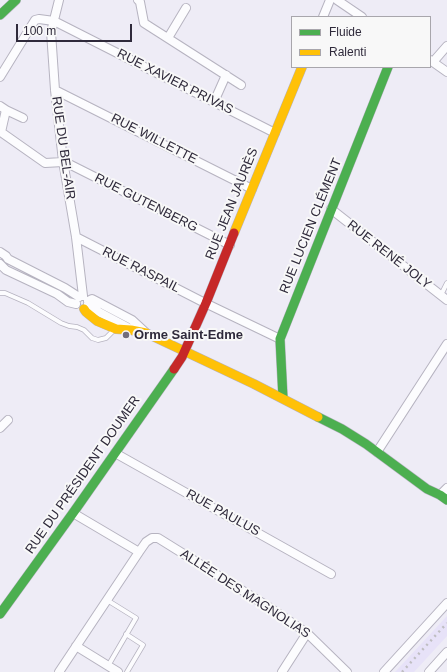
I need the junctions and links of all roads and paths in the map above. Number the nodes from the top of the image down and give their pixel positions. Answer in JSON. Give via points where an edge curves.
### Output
{"nodes":[{"id":1,"x":16,"y":0,"type":"edge"},
{"id":2,"x":59,"y":0,"type":"edge"},
{"id":3,"x":138,"y":0,"type":"edge"},
{"id":4,"x":330,"y":0,"type":"edge"},
{"id":5,"x":336,"y":0,"type":"edge"},
{"id":6,"x":186,"y":8,"type":"dead end"},
{"id":7,"x":0,"y":15,"type":"edge"},
{"id":8,"x":322,"y":16,"type":"edge"},
{"id":9,"x":360,"y":16,"type":"edge"},
{"id":10,"x":54,"y":21,"type":"junction"},
{"id":11,"x":168,"y":38,"type":"junction"},
{"id":12,"x":447,"y":46,"type":"edge"},
{"id":13,"x":432,"y":61,"type":"edge"},
{"id":14,"x":302,"y":68,"type":"edge"},
{"id":15,"x":388,"y":68,"type":"edge"},
{"id":16,"x":447,"y":72,"type":"edge"},
{"id":17,"x":226,"y":75,"type":"junction"},
{"id":18,"x":0,"y":77,"type":"edge"},
{"id":19,"x":241,"y":85,"type":"dead end"},
{"id":20,"x":55,"y":90,"type":"junction"},
{"id":21,"x":214,"y":102,"type":"junction"},
{"id":22,"x":3,"y":108,"type":"edge"},
{"id":23,"x":23,"y":118,"type":"dead end"},
{"id":24,"x":275,"y":133,"type":"junction"},
{"id":25,"x":63,"y":162,"type":"junction"},
{"id":26,"x":252,"y":189,"type":"junction"},
{"id":27,"x":331,"y":209,"type":"junction"},
{"id":28,"x":76,"y":237,"type":"junction"},
{"id":29,"x":230,"y":245,"type":"junction"},
{"id":30,"x":0,"y":252,"type":"edge"},
{"id":31,"x":2,"y":267,"type":"edge"},
{"id":32,"x":447,"y":283,"type":"edge"},
{"id":33,"x":0,"y":293,"type":"edge"},
{"id":34,"x":444,"y":298,"type":"edge"},
{"id":35,"x":82,"y":301,"type":"junction"},
{"id":36,"x":206,"y":303,"type":"junction"},
{"id":37,"x":116,"y":329,"type":"junction"},
{"id":38,"x":131,"y":330,"type":"junction"},
{"id":39,"x":146,"y":333,"type":"junction"},
{"id":40,"x":280,"y":339,"type":"junction"},
{"id":41,"x":447,"y":344,"type":"edge"},
{"id":42,"x":186,"y":351,"type":"junction"},
{"id":43,"x":283,"y":398,"type":"junction"},
{"id":44,"x":8,"y":420,"type":"dead end"},
{"id":45,"x":0,"y":428,"type":"edge"},
{"id":46,"x":377,"y":452,"type":"junction"},
{"id":47,"x":115,"y":453,"type":"junction"},
{"id":48,"x":447,"y":488,"type":"edge"},
{"id":49,"x":444,"y":498,"type":"edge"},
{"id":50,"x":73,"y":513,"type":"junction"},
{"id":51,"x":139,"y":552,"type":"junction"},
{"id":52,"x":331,"y":574,"type":"dead end"},
{"id":53,"x":107,"y":600,"type":"junction"},
{"id":54,"x":447,"y":603,"type":"edge"},
{"id":55,"x":0,"y":614,"type":"edge"},
{"id":56,"x":307,"y":633,"type":"junction"},
{"id":57,"x":126,"y":634,"type":"junction"},
{"id":58,"x":76,"y":646,"type":"junction"},
{"id":59,"x":447,"y":652,"type":"edge"},
{"id":60,"x":108,"y":666,"type":"junction"},
{"id":61,"x":58,"y":672,"type":"edge"},
{"id":62,"x":118,"y":672,"type":"edge"},
{"id":63,"x":127,"y":672,"type":"edge"},
{"id":64,"x":282,"y":672,"type":"edge"},
{"id":65,"x":347,"y":672,"type":"edge"},
{"id":66,"x":384,"y":672,"type":"edge"},
{"id":67,"x":429,"y":672,"type":"edge"}],
"edges":[{"from":1,"to":7,"type":"street"},
{"from":2,"to":10,"type":"street","name":"RUE DU BEL-AIR"},
{"from":3,"to":11,"type":"street","via":[[144,23]]},
{"from":4,"to":8,"type":"street"},
{"from":5,"to":9,"type":"street"},
{"from":6,"to":11,"type":"street"},
{"from":10,"to":18,"type":"street","via":[[35,20]]},
{"from":10,"to":20,"type":"street","name":"RUE DU BEL-AIR","via":[[51,32]]},
{"from":10,"to":21,"type":"street","name":"RUE XAVIER PRIVAS"},
{"from":11,"to":17,"type":"street"},
{"from":12,"to":13,"type":"street"},
{"from":13,"to":16,"type":"street"},
{"from":14,"to":24,"type":"street","name":"RUE JEAN JAURÈS"},
{"from":15,"to":27,"type":"street","name":"RUE LUCIEN CLÉMENT"},
{"from":17,"to":19,"type":"street"},
{"from":17,"to":21,"type":"street"},
{"from":20,"to":25,"type":"street","name":"RUE DU BEL-AIR"},
{"from":20,"to":26,"type":"street","name":"RUE WILLETTE"},
{"from":21,"to":24,"type":"street","name":"RUE XAVIER PRIVAS"},
{"from":22,"to":23,"type":"street"},
{"from":22,"to":25,"type":"street","via":[[1,132],[45,163]]},
{"from":24,"to":26,"type":"street","name":"RUE JEAN JAURÈS"},
{"from":25,"to":28,"type":"street","name":"RUE DU BEL-AIR"},
{"from":25,"to":29,"type":"street","name":"RUE GUTENBERG"},
{"from":26,"to":29,"type":"street","name":"RUE JEAN JAURÈS"},
{"from":27,"to":34,"type":"street","name":"RUE RENÉ JOLY"},
{"from":27,"to":40,"type":"street","name":"RUE LUCIEN CLÉMENT"},
{"from":28,"to":35,"type":"street","name":"RUE DU BEL-AIR"},
{"from":28,"to":36,"type":"street","name":"RUE RASPAIL"},
{"from":29,"to":36,"type":"street","name":"RUE JEAN JAURÈS"},
{"from":30,"to":35,"type":"street","via":[[8,259],[65,288]]},
{"from":31,"to":35,"type":"street","via":[[57,294]]},
{"from":32,"to":34,"type":"lane"},
{"from":33,"to":37,"type":"lane","via":[[28,303],[61,323],[84,330],[98,340],[106,338]]},
{"from":35,"to":37,"type":"street","via":[[86,312],[97,321]]},
{"from":35,"to":38,"type":"street"},
{"from":35,"to":39,"type":"street","via":[[92,299],[132,320]]},
{"from":36,"to":40,"type":"street","name":"RUE RASPAIL"},
{"from":36,"to":42,"type":"street","name":"RUE JEAN JAURÈS"},
{"from":37,"to":38,"type":"street"},
{"from":38,"to":39,"type":"street"},
{"from":39,"to":42,"type":"street"},
{"from":40,"to":43,"type":"street","name":"RUE LUCIEN CLÉMENT"},
{"from":41,"to":46,"type":"street"},
{"from":42,"to":43,"type":"street"},
{"from":42,"to":47,"type":"street","name":"RUE DU PRÉSIDENT DOUMER"},
{"from":43,"to":46,"type":"street","via":[[342,429]]},
{"from":44,"to":45,"type":"street"},
{"from":46,"to":49,"type":"street","via":[[427,489]]},
{"from":47,"to":50,"type":"street","name":"RUE DU PRÉSIDENT DOUMER"},
{"from":47,"to":52,"type":"street","name":"RUE PAULUS"},
{"from":48,"to":49,"type":"street"},
{"from":50,"to":51,"type":"street"},
{"from":50,"to":55,"type":"street","name":"RUE DU PRÉSIDENT DOUMER"},
{"from":51,"to":53,"type":"street"},
{"from":51,"to":56,"type":"street","name":"ALLÉE DES MAGNOLIAS","via":[[146,542],[158,538]]},
{"from":53,"to":57,"type":"lane","via":[[136,618]]},
{"from":53,"to":58,"type":"street"},
{"from":54,"to":66,"type":"street"},
{"from":56,"to":64,"type":"street"},
{"from":56,"to":65,"type":"street","name":"ALLÉE DES MAGNOLIAS"},
{"from":57,"to":60,"type":"lane"},
{"from":57,"to":63,"type":"lane","via":[[143,645]]},
{"from":58,"to":60,"type":"street"},
{"from":58,"to":61,"type":"street"},
{"from":59,"to":67,"type":"street"},
{"from":60,"to":62,"type":"street"}]}
